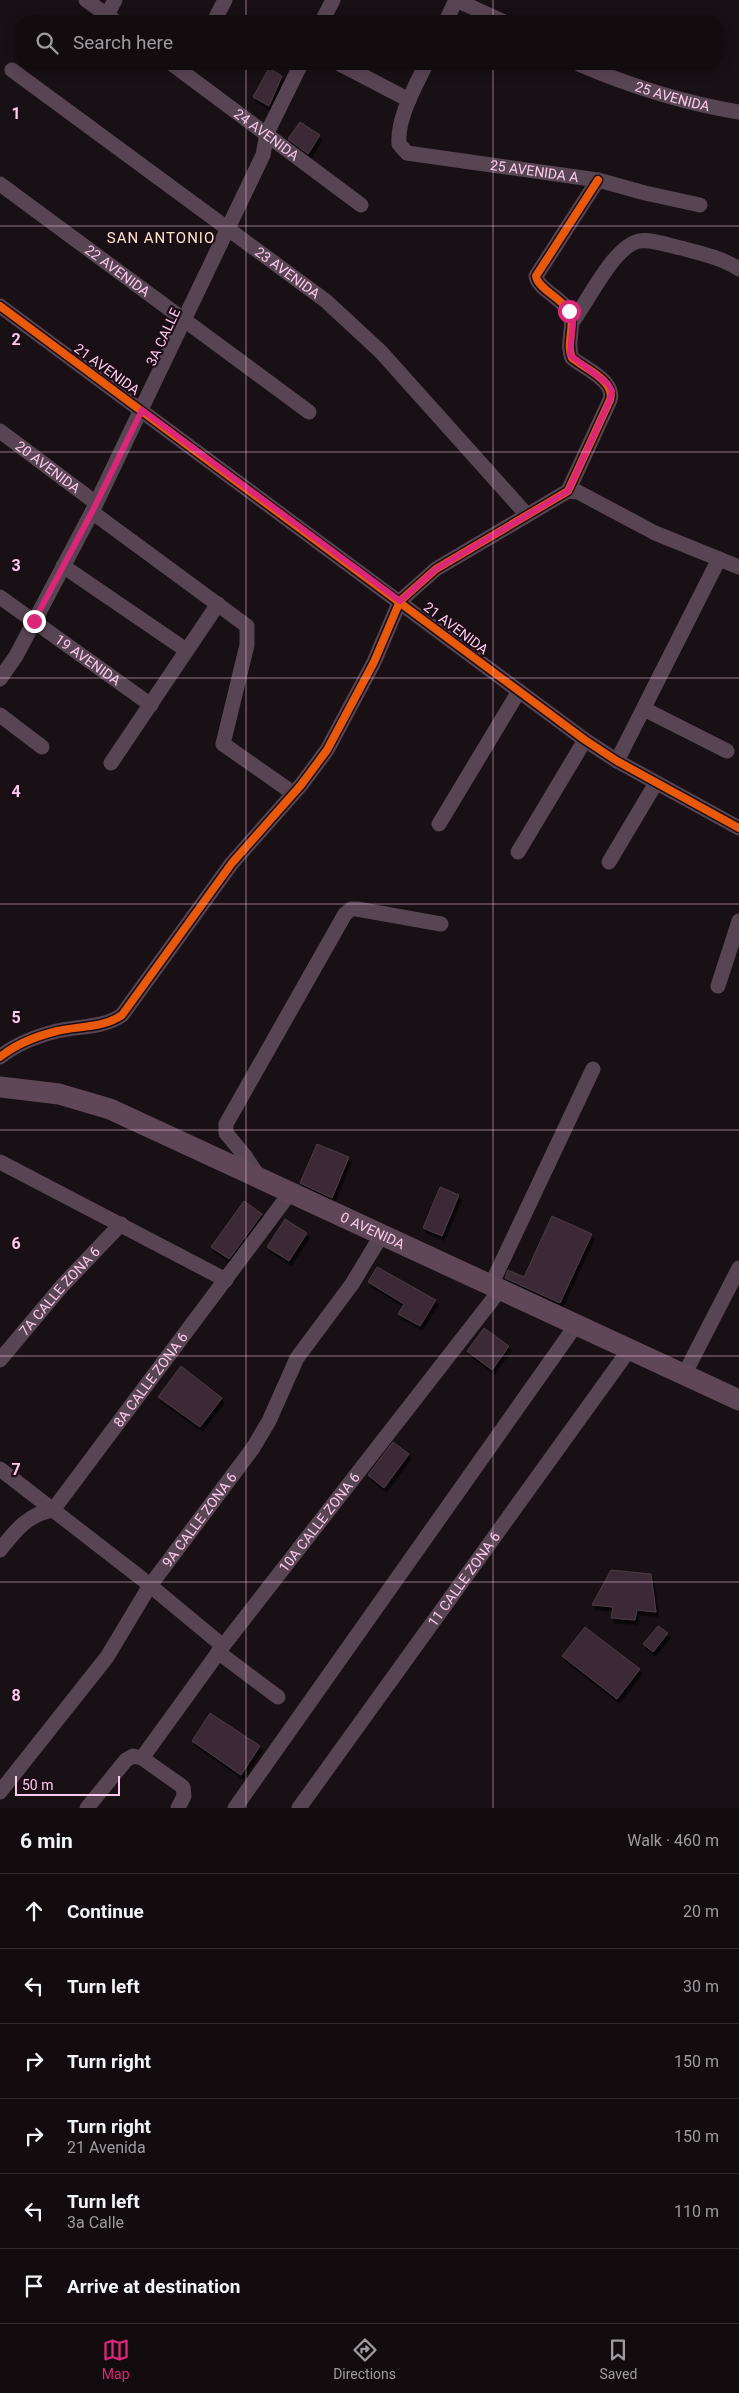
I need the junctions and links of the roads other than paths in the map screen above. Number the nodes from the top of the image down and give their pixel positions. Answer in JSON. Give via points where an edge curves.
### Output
{"nodes":[{"id":1,"x":86,"y":0,"type":"edge"},
{"id":2,"x":114,"y":0,"type":"edge"},
{"id":3,"x":225,"y":0,"type":"edge"},
{"id":4,"x":333,"y":0,"type":"edge"},
{"id":5,"x":456,"y":0,"type":"edge"},
{"id":6,"x":107,"y":15,"type":"edge"},
{"id":7,"x":112,"y":15,"type":"edge"},
{"id":8,"x":217,"y":15,"type":"edge"},
{"id":9,"x":325,"y":15,"type":"edge"},
{"id":10,"x":449,"y":15,"type":"edge"},
{"id":11,"x":489,"y":15,"type":"edge"},
{"id":12,"x":12,"y":70,"type":"dead end"},
{"id":13,"x":190,"y":70,"type":"edge"},
{"id":14,"x":298,"y":70,"type":"edge"},
{"id":15,"x":352,"y":70,"type":"edge"},
{"id":16,"x":423,"y":70,"type":"edge"},
{"id":17,"x":593,"y":70,"type":"edge"},
{"id":18,"x":409,"y":100,"type":"junction"},
{"id":19,"x":739,"y":112,"type":"edge"},
{"id":20,"x":267,"y":133,"type":"junction"},
{"id":21,"x":598,"y":180,"type":"junction"},
{"id":22,"x":0,"y":184,"type":"edge"},
{"id":23,"x":361,"y":205,"type":"dead end"},
{"id":24,"x":700,"y":205,"type":"dead end"},
{"id":25,"x":229,"y":230,"type":"junction"},
{"id":26,"x":739,"y":269,"type":"edge"},
{"id":27,"x":0,"y":306,"type":"edge"},
{"id":28,"x":184,"y":321,"type":"junction"},
{"id":29,"x":573,"y":321,"type":"junction"},
{"id":30,"x":142,"y":410,"type":"junction"},
{"id":31,"x":308,"y":412,"type":"dead end"},
{"id":32,"x":0,"y":431,"type":"edge"},
{"id":33,"x":568,"y":491,"type":"junction"},
{"id":34,"x":94,"y":508,"type":"junction"},
{"id":35,"x":528,"y":515,"type":"junction"},
{"id":36,"x":719,"y":559,"type":"junction"},
{"id":37,"x":63,"y":566,"type":"junction"},
{"id":38,"x":739,"y":567,"type":"edge"},
{"id":39,"x":0,"y":597,"type":"edge"},
{"id":40,"x":400,"y":601,"type":"junction"},
{"id":41,"x":218,"y":604,"type":"junction"},
{"id":42,"x":34,"y":621,"type":"junction"},
{"id":43,"x":186,"y":650,"type":"junction"},
{"id":44,"x":0,"y":679,"type":"edge"},
{"id":45,"x":520,"y":691,"type":"junction"},
{"id":46,"x":151,"y":705,"type":"junction"},
{"id":47,"x":644,"y":709,"type":"junction"},
{"id":48,"x":0,"y":715,"type":"edge"},
{"id":49,"x":585,"y":740,"type":"junction"},
{"id":50,"x":42,"y":747,"type":"dead end"},
{"id":51,"x":727,"y":751,"type":"dead end"},
{"id":52,"x":616,"y":761,"type":"junction"},
{"id":53,"x":111,"y":763,"type":"dead end"},
{"id":54,"x":656,"y":783,"type":"junction"},
{"id":55,"x":293,"y":793,"type":"junction"},
{"id":56,"x":439,"y":824,"type":"dead end"},
{"id":57,"x":739,"y":828,"type":"edge"},
{"id":58,"x":518,"y":852,"type":"dead end"},
{"id":59,"x":609,"y":862,"type":"dead end"},
{"id":60,"x":739,"y":921,"type":"edge"},
{"id":61,"x":441,"y":924,"type":"dead end"},
{"id":62,"x":718,"y":986,"type":"dead end"},
{"id":63,"x":0,"y":1057,"type":"edge"},
{"id":64,"x":593,"y":1068,"type":"dead end"},
{"id":65,"x":0,"y":1087,"type":"edge"},
{"id":66,"x":0,"y":1162,"type":"edge"},
{"id":67,"x":259,"y":1177,"type":"junction"},
{"id":68,"x":290,"y":1193,"type":"junction"},
{"id":69,"x":121,"y":1224,"type":"junction"},
{"id":70,"x":381,"y":1236,"type":"junction"},
{"id":71,"x":739,"y":1268,"type":"edge"},
{"id":72,"x":226,"y":1280,"type":"junction"},
{"id":73,"x":496,"y":1287,"type":"junction"},
{"id":74,"x":576,"y":1325,"type":"junction"},
{"id":75,"x":629,"y":1350,"type":"junction"},
{"id":76,"x":0,"y":1360,"type":"edge"},
{"id":77,"x":684,"y":1376,"type":"junction"},
{"id":78,"x":739,"y":1400,"type":"edge"},
{"id":79,"x":0,"y":1469,"type":"edge"},
{"id":80,"x":52,"y":1510,"type":"junction"},
{"id":81,"x":0,"y":1550,"type":"edge"},
{"id":82,"x":149,"y":1587,"type":"junction"},
{"id":83,"x":221,"y":1649,"type":"junction"},
{"id":84,"x":278,"y":1697,"type":"dead end"},
{"id":85,"x":137,"y":1757,"type":"junction"},
{"id":86,"x":0,"y":1792,"type":"edge"},
{"id":87,"x":87,"y":1808,"type":"edge"},
{"id":88,"x":178,"y":1808,"type":"edge"},
{"id":89,"x":235,"y":1808,"type":"edge"},
{"id":90,"x":299,"y":1808,"type":"edge"}],
"edges":[{"from":1,"to":6,"type":"street"},
{"from":2,"to":7,"type":"street"},
{"from":3,"to":8,"type":"street"},
{"from":4,"to":9,"type":"street"},
{"from":5,"to":10,"type":"street"},
{"from":5,"to":11,"type":"street"},
{"from":12,"to":25,"type":"street","name":"23 AVENIDA"},
{"from":13,"to":20,"type":"street","name":"24 AVENIDA"},
{"from":14,"to":20,"type":"street","name":"3A CALLE"},
{"from":15,"to":18,"type":"street"},
{"from":16,"to":18,"type":"street"},
{"from":17,"to":19,"type":"street","name":"25 AVENIDA","via":[[680,100]]},
{"from":18,"to":21,"type":"street","name":"25 AVENIDA A","via":[[399,131],[400,147],[410,154]]},
{"from":20,"to":23,"type":"street","name":"24 AVENIDA"},
{"from":20,"to":25,"type":"street","name":"3A CALLE","via":[[266,147]]},
{"from":21,"to":24,"type":"street","name":"25 AVENIDA A"},
{"from":21,"to":29,"type":"street","via":[[536,276],[539,284],[564,303]]},
{"from":22,"to":28,"type":"street","name":"22 AVENIDA"},
{"from":25,"to":28,"type":"street","name":"3A CALLE"},
{"from":25,"to":35,"type":"street","name":"23 AVENIDA","via":[[313,291],[374,345]]},
{"from":26,"to":29,"type":"street","via":[[721,260],[672,246],[648,242],[632,244],[617,256]]},
{"from":27,"to":30,"type":"street","name":"21 AVENIDA"},
{"from":28,"to":30,"type":"street","name":"3A CALLE"},
{"from":28,"to":31,"type":"street","name":"22 AVENIDA"},
{"from":29,"to":33,"type":"street","via":[[570,355],[608,384],[612,391]]},
{"from":30,"to":34,"type":"street","name":"3A CALLE"},
{"from":30,"to":40,"type":"street","name":"21 AVENIDA"},
{"from":32,"to":34,"type":"street","name":"20 AVENIDA"},
{"from":33,"to":35,"type":"street"},
{"from":33,"to":36,"type":"street","via":[[578,492],[655,534]]},
{"from":34,"to":37,"type":"street","name":"3A CALLE"},
{"from":34,"to":41,"type":"street","name":"20 AVENIDA"},
{"from":35,"to":40,"type":"street","via":[[436,569]]},
{"from":36,"to":38,"type":"street"},
{"from":36,"to":47,"type":"street"},
{"from":37,"to":42,"type":"street","name":"3A CALLE"},
{"from":37,"to":43,"type":"street"},
{"from":39,"to":42,"type":"street","name":"19 AVENIDA"},
{"from":40,"to":45,"type":"street","name":"21 AVENIDA"},
{"from":40,"to":55,"type":"street","via":[[352,706],[327,750]]},
{"from":41,"to":43,"type":"street"},
{"from":41,"to":55,"type":"street","name":"20 AVENIDA","via":[[244,622],[248,630],[235,702],[223,744]]},
{"from":42,"to":44,"type":"street","name":"3A CALLE"},
{"from":42,"to":46,"type":"street","name":"19 AVENIDA"},
{"from":43,"to":46,"type":"street"},
{"from":45,"to":49,"type":"street","name":"21 AVENIDA"},
{"from":45,"to":56,"type":"street"},
{"from":46,"to":53,"type":"street"},
{"from":47,"to":51,"type":"street"},
{"from":47,"to":52,"type":"street"},
{"from":48,"to":50,"type":"street"},
{"from":49,"to":52,"type":"street","name":"21 AVENIDA"},
{"from":49,"to":58,"type":"street"},
{"from":52,"to":54,"type":"street","name":"21 AVENIDA"},
{"from":54,"to":57,"type":"street","name":"21 AVENIDA"},
{"from":54,"to":59,"type":"street"},
{"from":55,"to":63,"type":"street","via":[[232,863],[122,1015],[103,1023],[35,1038],[11,1048]]},
{"from":60,"to":62,"type":"street"},
{"from":61,"to":67,"type":"street","via":[[357,909],[346,914],[226,1124],[228,1138]]},
{"from":64,"to":73,"type":"street","name":"10A CALLE ZONA 6"},
{"from":65,"to":67,"type":"street","name":"0 AVENIDA","via":[[59,1094],[110,1109]]},
{"from":66,"to":69,"type":"street"},
{"from":67,"to":68,"type":"street","name":"0 AVENIDA"},
{"from":68,"to":70,"type":"street","name":"0 AVENIDA"},
{"from":68,"to":72,"type":"street","name":"8A CALLE ZONA 6"},
{"from":69,"to":72,"type":"street"},
{"from":69,"to":76,"type":"street","name":"7A CALLE ZONA 6","via":[[62,1286]]},
{"from":70,"to":73,"type":"street","name":"0 AVENIDA"},
{"from":70,"to":82,"type":"street","name":"9A CALLE ZONA 6","via":[[352,1284],[298,1358],[253,1448]]},
{"from":71,"to":77,"type":"street"},
{"from":72,"to":80,"type":"street","name":"8A CALLE ZONA 6"},
{"from":73,"to":74,"type":"street","name":"0 AVENIDA"},
{"from":73,"to":83,"type":"street","name":"10A CALLE ZONA 6"},
{"from":74,"to":75,"type":"street","name":"0 AVENIDA"},
{"from":74,"to":89,"type":"street"},
{"from":75,"to":77,"type":"street","name":"0 AVENIDA"},
{"from":75,"to":90,"type":"street","name":"11 CALLE ZONA 6"},
{"from":77,"to":78,"type":"street","name":"0 AVENIDA"},
{"from":79,"to":80,"type":"street"},
{"from":80,"to":81,"type":"street","via":[[30,1518]]},
{"from":80,"to":82,"type":"street"},
{"from":82,"to":83,"type":"street"},
{"from":82,"to":86,"type":"street","name":"9A CALLE ZONA 6","via":[[108,1657]]},
{"from":83,"to":84,"type":"street"},
{"from":83,"to":85,"type":"street","name":"10A CALLE ZONA 6"},
{"from":85,"to":87,"type":"street","name":"10A CALLE ZONA 6","via":[[126,1760]]},
{"from":85,"to":88,"type":"street","via":[[183,1787],[184,1796]]}]}
